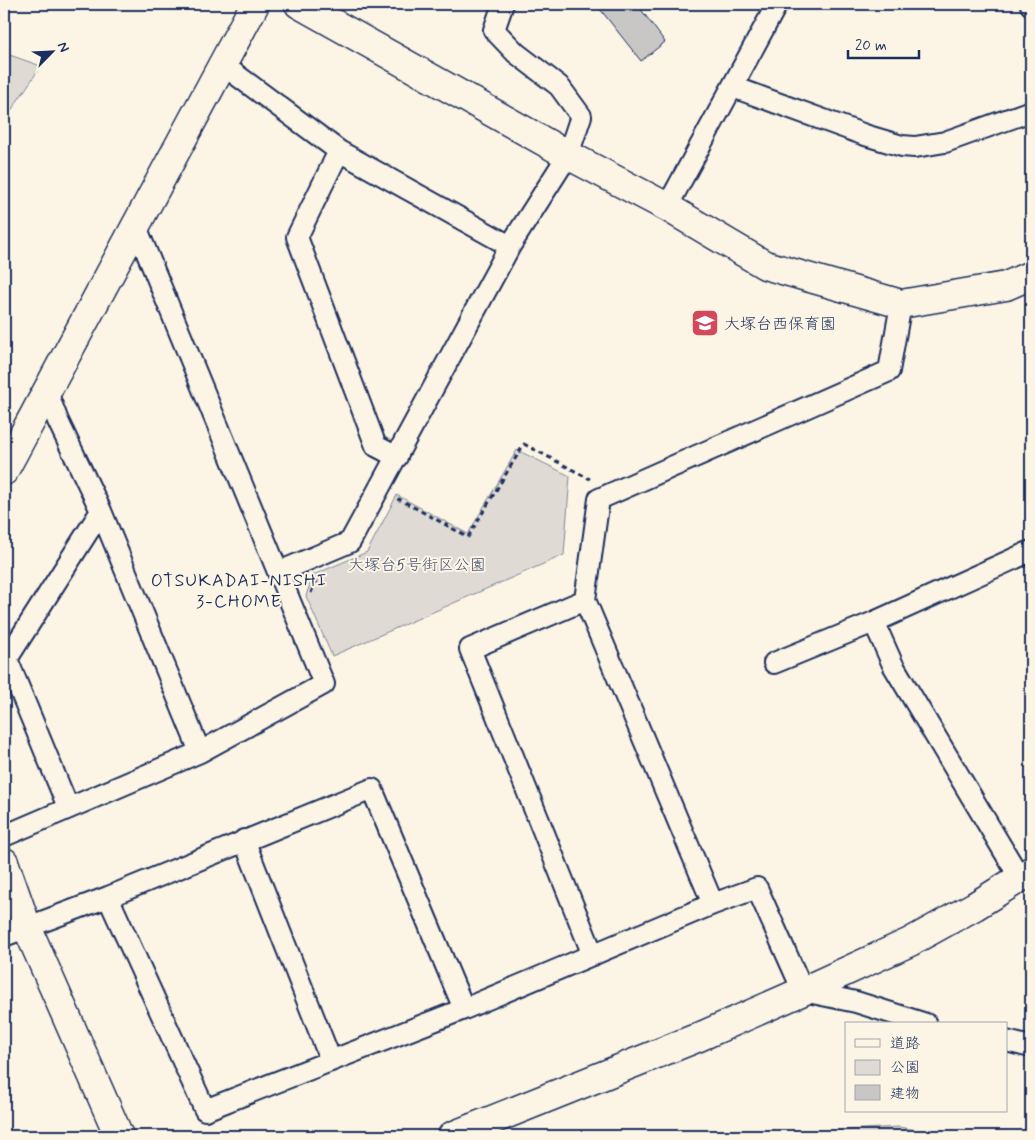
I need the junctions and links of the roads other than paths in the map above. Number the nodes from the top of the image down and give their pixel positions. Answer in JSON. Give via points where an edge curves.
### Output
{"nodes":[{"id":1,"x":255,"y":4,"type":"edge"},
{"id":2,"x":299,"y":4,"type":"edge"},
{"id":3,"x":503,"y":4,"type":"edge"},
{"id":4,"x":777,"y":4,"type":"edge"},
{"id":5,"x":223,"y":65,"type":"junction"},
{"id":6,"x":733,"y":86,"type":"junction"},
{"id":7,"x":1031,"y":111,"type":"edge"},
{"id":8,"x":339,"y":151,"type":"junction"},
{"id":9,"x":568,"y":155,"type":"junction"},
{"id":10,"x":667,"y":207,"type":"junction"},
{"id":11,"x":135,"y":224,"type":"junction"},
{"id":12,"x":510,"y":246,"type":"junction"},
{"id":13,"x":1031,"y":276,"type":"edge"},
{"id":14,"x":901,"y":304,"type":"junction"},
{"id":15,"x":47,"y":392,"type":"junction"},
{"id":16,"x":396,"y":457,"type":"junction"},
{"id":17,"x":4,"y":471,"type":"edge"},
{"id":18,"x":101,"y":511,"type":"junction"},
{"id":19,"x":1031,"y":551,"type":"edge"},
{"id":20,"x":279,"y":572,"type":"junction"},
{"id":21,"x":585,"y":600,"type":"junction"},
{"id":22,"x":874,"y":622,"type":"junction"},
{"id":23,"x":774,"y":663,"type":"dead end"},
{"id":24,"x":200,"y":752,"type":"junction"},
{"id":25,"x":68,"y":807,"type":"junction"},
{"id":26,"x":4,"y":836,"type":"edge"},
{"id":27,"x":244,"y":840,"type":"junction"},
{"id":28,"x":4,"y":862,"type":"edge"},
{"id":29,"x":1026,"y":874,"type":"edge"},
{"id":30,"x":108,"y":897,"type":"junction"},
{"id":31,"x":713,"y":904,"type":"junction"},
{"id":32,"x":16,"y":931,"type":"edge"},
{"id":33,"x":593,"y":955,"type":"junction"},
{"id":34,"x":804,"y":991,"type":"junction"},
{"id":35,"x":464,"y":1009,"type":"junction"},
{"id":36,"x":920,"y":1022,"type":"edge"},
{"id":37,"x":1008,"y":1041,"type":"edge"},
{"id":38,"x":1031,"y":1047,"type":"edge"},
{"id":39,"x":330,"y":1061,"type":"junction"},
{"id":40,"x":119,"y":1136,"type":"edge"},
{"id":41,"x":452,"y":1136,"type":"edge"}],
"edges":[{"from":1,"to":5,"type":"street"},
{"from":2,"to":9,"type":"street"},
{"from":3,"to":9,"type":"street","via":[[494,30],[516,53],[559,86],[581,116]]},
{"from":4,"to":6,"type":"street"},
{"from":5,"to":8,"type":"street"},
{"from":5,"to":11,"type":"street"},
{"from":6,"to":7,"type":"street","via":[[902,146],[915,147],[952,140]]},
{"from":6,"to":10,"type":"street"},
{"from":8,"to":12,"type":"street"},
{"from":8,"to":16,"type":"street","via":[[297,237],[376,446]]},
{"from":9,"to":10,"type":"street"},
{"from":9,"to":12,"type":"street"},
{"from":10,"to":14,"type":"street","via":[[766,265]]},
{"from":11,"to":15,"type":"street"},
{"from":11,"to":20,"type":"street"},
{"from":12,"to":16,"type":"street"},
{"from":13,"to":14,"type":"street","via":[[1006,286]]},
{"from":14,"to":21,"type":"street","via":[[889,371],[599,499]]},
{"from":15,"to":17,"type":"street"},
{"from":15,"to":18,"type":"street"},
{"from":16,"to":20,"type":"street","via":[[350,542]]},
{"from":18,"to":24,"type":"street"},
{"from":18,"to":25,"type":"street","via":[[7,659]]},
{"from":19,"to":22,"type":"street"},
{"from":20,"to":24,"type":"street","via":[[324,684]]},
{"from":21,"to":31,"type":"street"},
{"from":21,"to":33,"type":"street","via":[[470,649]]},
{"from":22,"to":23,"type":"street"},
{"from":22,"to":29,"type":"street","via":[[893,665]]},
{"from":24,"to":25,"type":"street"},
{"from":25,"to":26,"type":"street"},
{"from":27,"to":30,"type":"street"},
{"from":27,"to":35,"type":"street","via":[[372,789]]},
{"from":27,"to":39,"type":"street"},
{"from":28,"to":32,"type":"street"},
{"from":29,"to":34,"type":"street","via":[[910,942]]},
{"from":30,"to":32,"type":"street"},
{"from":30,"to":39,"type":"street","via":[[205,1110]]},
{"from":31,"to":33,"type":"street"},
{"from":31,"to":34,"type":"street","via":[[757,888]]},
{"from":32,"to":40,"type":"street"},
{"from":33,"to":35,"type":"street"},
{"from":34,"to":36,"type":"street","via":[[856,1002]]},
{"from":34,"to":41,"type":"street","via":[[699,1037]]},
{"from":35,"to":39,"type":"street"},
{"from":37,"to":38,"type":"street"}]}
